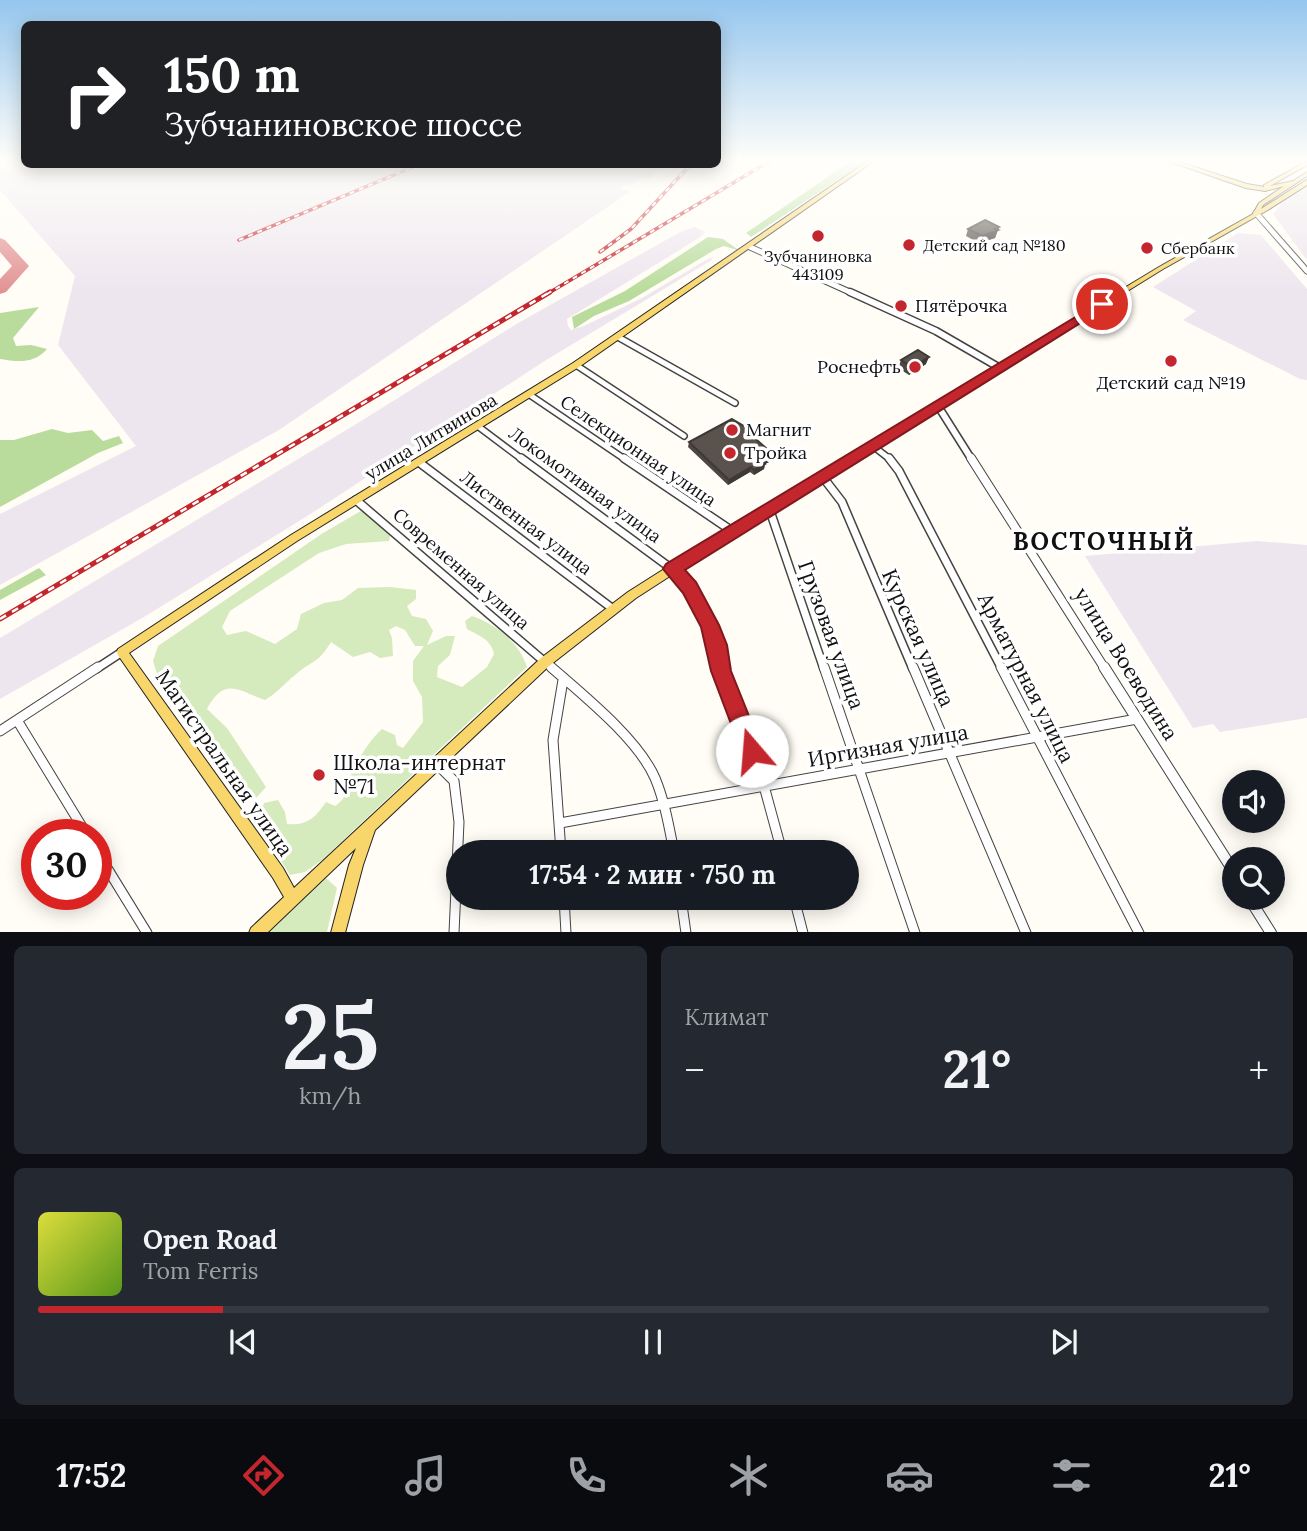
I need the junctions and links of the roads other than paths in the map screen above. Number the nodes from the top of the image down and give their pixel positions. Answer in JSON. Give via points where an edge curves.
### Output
{"nodes":[{"id":1,"x":811,"y":204,"type":"edge"},
{"id":2,"x":1261,"y":204,"type":"edge"},
{"id":3,"x":1268,"y":204,"type":"edge"},
{"id":4,"x":1256,"y":213,"type":"junction"},
{"id":5,"x":751,"y":247,"type":"junction"},
{"id":6,"x":1307,"y":271,"type":"edge"},
{"id":7,"x":618,"y":337,"type":"junction"},
{"id":8,"x":576,"y":365,"type":"junction"},
{"id":9,"x":1000,"y":368,"type":"junction"},
{"id":10,"x":530,"y":395,"type":"junction"},
{"id":11,"x":736,"y":403,"type":"dead end"},
{"id":12,"x":938,"y":406,"type":"junction"},
{"id":13,"x":479,"y":427,"type":"junction"},
{"id":14,"x":684,"y":436,"type":"dead end"},
{"id":15,"x":873,"y":446,"type":"junction"},
{"id":16,"x":420,"y":463,"type":"junction"},
{"id":17,"x":822,"y":476,"type":"junction"},
{"id":18,"x":356,"y":500,"type":"junction"},
{"id":19,"x":769,"y":508,"type":"junction"},
{"id":20,"x":732,"y":531,"type":"junction"},
{"id":21,"x":672,"y":569,"type":"junction"},
{"id":22,"x":613,"y":609,"type":"junction"},
{"id":23,"x":122,"y":652,"type":"junction"},
{"id":24,"x":545,"y":662,"type":"junction"},
{"id":25,"x":563,"y":680,"type":"junction"},
{"id":26,"x":1139,"y":719,"type":"junction"},
{"id":27,"x":17,"y":720,"type":"junction"},
{"id":28,"x":0,"y":731,"type":"edge"},
{"id":29,"x":1037,"y":737,"type":"junction"},
{"id":30,"x":949,"y":753,"type":"junction"},
{"id":31,"x":436,"y":763,"type":"junction"},
{"id":32,"x":860,"y":769,"type":"junction"},
{"id":33,"x":764,"y":786,"type":"junction"},
{"id":34,"x":665,"y":804,"type":"junction"},
{"id":35,"x":77,"y":819,"type":"edge"},
{"id":36,"x":560,"y":823,"type":"junction"},
{"id":37,"x":371,"y":827,"type":"junction"},
{"id":38,"x":561,"y":840,"type":"edge"},
{"id":39,"x":672,"y":840,"type":"edge"},
{"id":40,"x":779,"y":840,"type":"edge"},
{"id":41,"x":1222,"y":854,"type":"edge"},
{"id":42,"x":112,"y":876,"type":"edge"},
{"id":43,"x":292,"y":898,"type":"junction"},
{"id":44,"x":565,"y":910,"type":"edge"},
{"id":45,"x":683,"y":910,"type":"edge"},
{"id":46,"x":797,"y":910,"type":"edge"},
{"id":47,"x":1257,"y":910,"type":"edge"},
{"id":48,"x":146,"y":932,"type":"edge"},
{"id":49,"x":257,"y":932,"type":"edge"},
{"id":50,"x":338,"y":932,"type":"edge"},
{"id":51,"x":454,"y":932,"type":"edge"},
{"id":52,"x":566,"y":932,"type":"edge"},
{"id":53,"x":686,"y":932,"type":"edge"},
{"id":54,"x":803,"y":932,"type":"edge"},
{"id":55,"x":915,"y":932,"type":"edge"},
{"id":56,"x":1026,"y":932,"type":"edge"},
{"id":57,"x":1138,"y":932,"type":"edge"},
{"id":58,"x":1270,"y":932,"type":"edge"}],
"edges":[{"from":1,"to":5,"type":"main road","name":"улица Литвинова"},
{"from":2,"to":4,"type":"main road"},
{"from":3,"to":4,"type":"main road"},
{"from":4,"to":6,"type":"street"},
{"from":4,"to":9,"type":"main road"},
{"from":5,"to":7,"type":"main road","name":"улица Литвинова"},
{"from":5,"to":9,"type":"street","via":[[936,331]]},
{"from":7,"to":8,"type":"main road","name":"улица Литвинова"},
{"from":7,"to":11,"type":"street"},
{"from":8,"to":10,"type":"main road","name":"улица Литвинова"},
{"from":8,"to":14,"type":"street"},
{"from":9,"to":12,"type":"main road"},
{"from":10,"to":13,"type":"main road","name":"улица Литвинова"},
{"from":10,"to":20,"type":"street","name":"Селекционная улица"},
{"from":12,"to":15,"type":"main road"},
{"from":12,"to":26,"type":"street","name":"улица Воеводина"},
{"from":13,"to":16,"type":"main road","name":"улица Литвинова"},
{"from":13,"to":21,"type":"street","name":"Локомотивная улица"},
{"from":15,"to":17,"type":"main road"},
{"from":15,"to":29,"type":"street","name":"Арматурная улица","via":[[899,471]]},
{"from":16,"to":18,"type":"main road","name":"улица Литвинова"},
{"from":16,"to":22,"type":"street","name":"Лиственная улица"},
{"from":17,"to":19,"type":"main road"},
{"from":17,"to":30,"type":"street","name":"Курская улица","via":[[842,502]]},
{"from":18,"to":23,"type":"main road","name":"улица Литвинова"},
{"from":18,"to":24,"type":"street","name":"Современная улица"},
{"from":19,"to":20,"type":"main road"},
{"from":19,"to":32,"type":"street","name":"Грузовая улица"},
{"from":20,"to":21,"type":"main road"},
{"from":21,"to":22,"type":"main road"},
{"from":21,"to":33,"type":"street","name":"Локомотивная улица","via":[[710,625],[721,671]]},
{"from":22,"to":24,"type":"main road"},
{"from":23,"to":27,"type":"street","name":"улица Литвинова"},
{"from":23,"to":43,"type":"main road","name":"Магистральная улица"},
{"from":24,"to":25,"type":"street","name":"Современная улица"},
{"from":24,"to":31,"type":"main road"},
{"from":25,"to":34,"type":"street","name":"Современная улица","via":[[638,750]]},
{"from":25,"to":36,"type":"street","via":[[553,740]]},
{"from":26,"to":29,"type":"street","name":"Иргизная улица"},
{"from":26,"to":41,"type":"street","name":"улица Воеводина"},
{"from":27,"to":28,"type":"street","name":"улица Литвинова"},
{"from":27,"to":35,"type":"street"},
{"from":29,"to":30,"type":"street","name":"Иргизная улица"},
{"from":29,"to":57,"type":"street","name":"Арматурная улица"},
{"from":30,"to":32,"type":"street","name":"Иргизная улица"},
{"from":30,"to":56,"type":"street","name":"Курская улица"},
{"from":31,"to":37,"type":"main road"},
{"from":31,"to":51,"type":"street","via":[[454,781],[458,822]]},
{"from":32,"to":33,"type":"street","name":"Иргизная улица"},
{"from":32,"to":55,"type":"street","name":"Грузовая улица"},
{"from":33,"to":34,"type":"street","name":"Иргизная улица"},
{"from":33,"to":40,"type":"street","name":"Локомотивная улица"},
{"from":34,"to":36,"type":"street","name":"Иргизная улица"},
{"from":34,"to":39,"type":"street","name":"Современная улица"},
{"from":36,"to":38,"type":"street"},
{"from":37,"to":43,"type":"main road"},
{"from":37,"to":50,"type":"main road"},
{"from":42,"to":48,"type":"street"},
{"from":43,"to":49,"type":"main road"},
{"from":44,"to":52,"type":"street"},
{"from":45,"to":53,"type":"street"},
{"from":46,"to":54,"type":"street"},
{"from":47,"to":58,"type":"street"}]}
